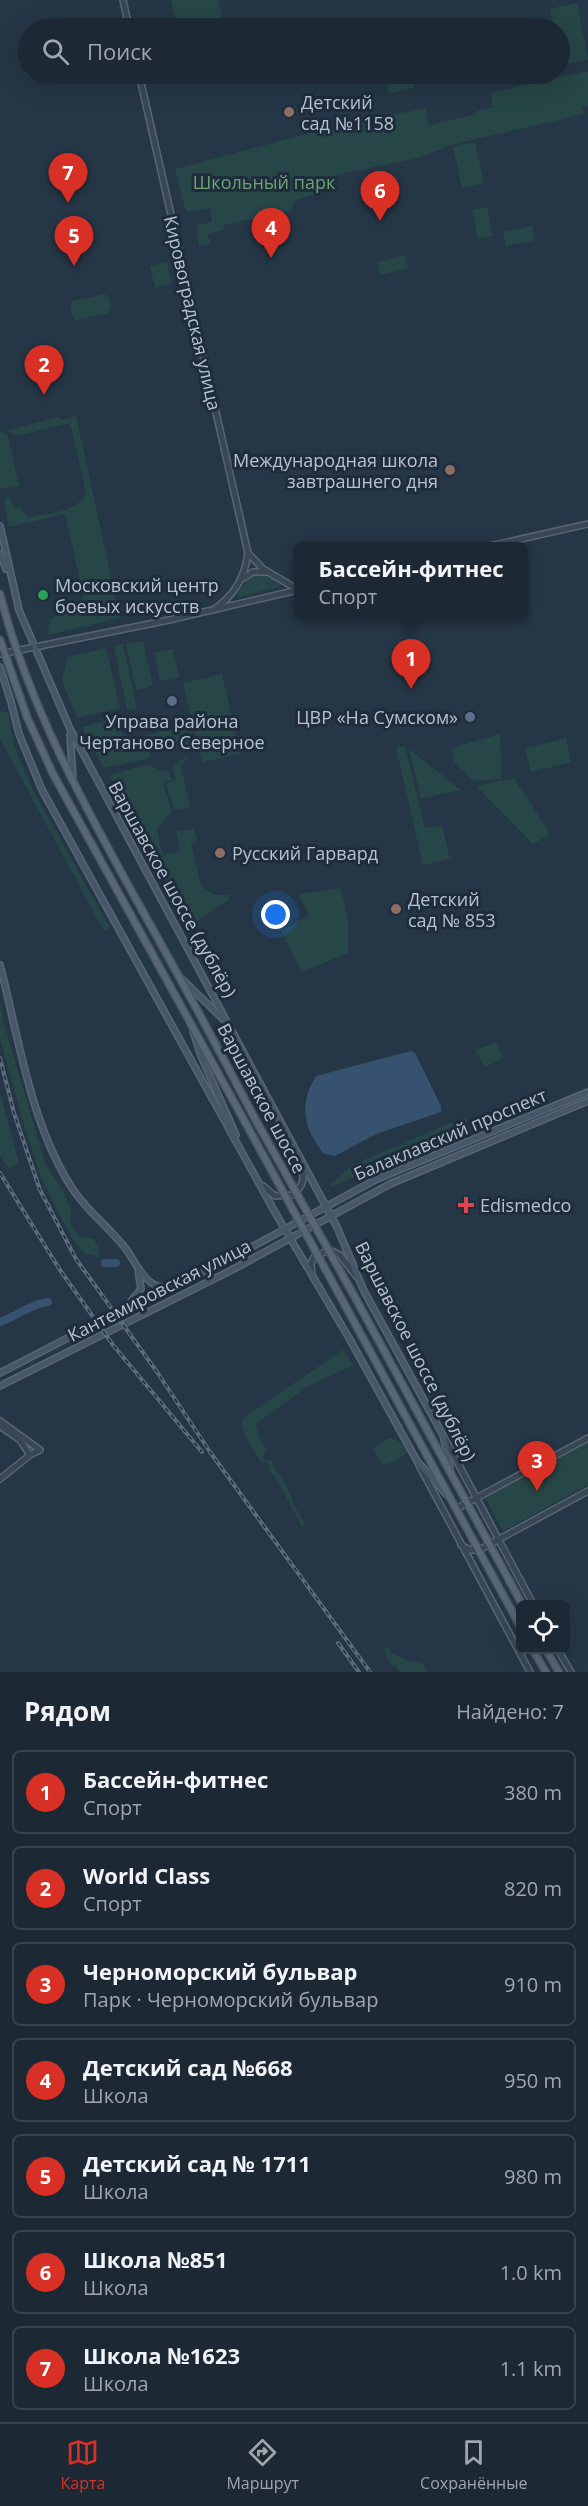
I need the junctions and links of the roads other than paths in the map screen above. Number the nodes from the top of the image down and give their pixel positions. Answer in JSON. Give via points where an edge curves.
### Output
{"nodes":[{"id":1,"x":123,"y":0,"type":"edge"},
{"id":2,"x":127,"y":18,"type":"edge"},
{"id":3,"x":142,"y":84,"type":"edge"},
{"id":4,"x":588,"y":524,"type":"edge"},
{"id":5,"x":0,"y":526,"type":"edge"},
{"id":6,"x":508,"y":542,"type":"edge"},
{"id":7,"x":248,"y":553,"type":"junction"},
{"id":8,"x":0,"y":554,"type":"edge"},
{"id":9,"x":270,"y":573,"type":"junction"},
{"id":10,"x":241,"y":580,"type":"junction"},
{"id":11,"x":281,"y":580,"type":"junction"},
{"id":12,"x":11,"y":582,"type":"junction"},
{"id":13,"x":294,"y":588,"type":"edge"},
{"id":14,"x":234,"y":589,"type":"junction"},
{"id":15,"x":294,"y":591,"type":"edge"},
{"id":16,"x":280,"y":593,"type":"junction"},
{"id":17,"x":0,"y":594,"type":"edge"},
{"id":18,"x":239,"y":603,"type":"junction"},
{"id":19,"x":213,"y":610,"type":"junction"},
{"id":20,"x":0,"y":640,"type":"edge"},
{"id":21,"x":36,"y":647,"type":"junction"},
{"id":22,"x":17,"y":651,"type":"junction"},
{"id":23,"x":2,"y":653,"type":"edge"},
{"id":24,"x":0,"y":668,"type":"edge"},
{"id":25,"x":70,"y":729,"type":"junction"},
{"id":26,"x":74,"y":784,"type":"junction"},
{"id":27,"x":0,"y":965,"type":"edge"},
{"id":28,"x":178,"y":974,"type":"junction"},
{"id":29,"x":190,"y":1023,"type":"junction"},
{"id":30,"x":234,"y":1032,"type":"junction"},
{"id":31,"x":588,"y":1092,"type":"edge"},
{"id":32,"x":588,"y":1101,"type":"edge"},
{"id":33,"x":297,"y":1153,"type":"junction"},
{"id":34,"x":247,"y":1162,"type":"junction"},
{"id":35,"x":255,"y":1176,"type":"junction"},
{"id":36,"x":325,"y":1206,"type":"junction"},
{"id":37,"x":330,"y":1216,"type":"junction"},
{"id":38,"x":284,"y":1229,"type":"junction"},
{"id":39,"x":290,"y":1239,"type":"junction"},
{"id":40,"x":252,"y":1246,"type":"junction"},
{"id":41,"x":258,"y":1257,"type":"junction"},
{"id":42,"x":136,"y":1266,"type":"junction"},
{"id":43,"x":313,"y":1278,"type":"junction"},
{"id":44,"x":358,"y":1278,"type":"junction"},
{"id":45,"x":176,"y":1285,"type":"junction"},
{"id":46,"x":124,"y":1309,"type":"junction"},
{"id":47,"x":0,"y":1373,"type":"edge"},
{"id":48,"x":0,"y":1389,"type":"edge"},
{"id":49,"x":0,"y":1421,"type":"edge"},
{"id":50,"x":0,"y":1426,"type":"edge"},
{"id":51,"x":443,"y":1435,"type":"junction"},
{"id":52,"x":588,"y":1438,"type":"edge"},
{"id":53,"x":30,"y":1455,"type":"junction"},
{"id":54,"x":417,"y":1461,"type":"junction"},
{"id":55,"x":453,"y":1477,"type":"junction"},
{"id":56,"x":0,"y":1479,"type":"edge"},
{"id":57,"x":588,"y":1491,"type":"edge"},
{"id":58,"x":476,"y":1498,"type":"junction"},
{"id":59,"x":467,"y":1503,"type":"junction"},
{"id":60,"x":454,"y":1506,"type":"junction"},
{"id":61,"x":498,"y":1540,"type":"junction"},
{"id":62,"x":460,"y":1543,"type":"junction"},
{"id":63,"x":489,"y":1545,"type":"junction"},
{"id":64,"x":479,"y":1550,"type":"junction"},
{"id":65,"x":519,"y":1600,"type":"edge"},
{"id":66,"x":530,"y":1600,"type":"edge"},
{"id":67,"x":516,"y":1619,"type":"edge"},
{"id":68,"x":535,"y":1654,"type":"edge"},
{"id":69,"x":548,"y":1654,"type":"edge"},
{"id":70,"x":560,"y":1654,"type":"edge"},
{"id":71,"x":530,"y":1672,"type":"edge"},
{"id":72,"x":546,"y":1672,"type":"edge"},
{"id":73,"x":559,"y":1672,"type":"edge"},
{"id":74,"x":571,"y":1672,"type":"edge"}],
"edges":[{"from":1,"to":2,"type":"street"},
{"from":3,"to":7,"type":"street","name":"Кировоградская улица"},
{"from":4,"to":6,"type":"street"},
{"from":5,"to":12,"type":"main road","name":"Варшавское шоссе (дублёр)"},
{"from":7,"to":9,"type":"street"},
{"from":7,"to":10,"type":"street"},
{"from":8,"to":12,"type":"main road"},
{"from":9,"to":10,"type":"street","via":[[254,572]]},
{"from":9,"to":11,"type":"street"},
{"from":10,"to":14,"type":"street"},
{"from":11,"to":13,"type":"street"},
{"from":11,"to":16,"type":"street","via":[[285,587]]},
{"from":12,"to":21,"type":"main road","name":"Варшавское шоссе (дублёр)"},
{"from":14,"to":18,"type":"street","via":[[232,598]]},
{"from":14,"to":19,"type":"street"},
{"from":15,"to":16,"type":"street"},
{"from":16,"to":18,"type":"street"},
{"from":17,"to":22,"type":"main road","name":"Варшавское шоссе"},
{"from":18,"to":19,"type":"street"},
{"from":19,"to":21,"type":"street"},
{"from":20,"to":23,"type":"main road","name":"Варшавское шоссе"},
{"from":21,"to":22,"type":"street"},
{"from":21,"to":25,"type":"main road","name":"Варшавское шоссе (дублёр)"},
{"from":22,"to":23,"type":"street"},
{"from":22,"to":26,"type":"main road","name":"Варшавское шоссе","via":[[40,713]]},
{"from":23,"to":29,"type":"main road","name":"Варшавское шоссе","via":[[53,774]]},
{"from":24,"to":34,"type":"main road","via":[[19,734],[42,789]]},
{"from":25,"to":26,"type":"main road"},
{"from":25,"to":30,"type":"main road","name":"Варшавское шоссе (дублёр)"},
{"from":26,"to":28,"type":"main road","name":"Варшавское шоссе"},
{"from":27,"to":42,"type":"main road","via":[[26,1074],[61,1169],[80,1199],[115,1236]]},
{"from":28,"to":30,"type":"main road"},
{"from":28,"to":55,"type":"main road","name":"Варшавское шоссе","bridge":true},
{"from":29,"to":34,"type":"main road"},
{"from":29,"to":60,"type":"main road","name":"Варшавское шоссе","bridge":true},
{"from":30,"to":33,"type":"main road","name":"Варшавское шоссе (дублёр)"},
{"from":31,"to":36,"type":"main road","name":"Балаклавский проспект","via":[[399,1170]]},
{"from":32,"to":37,"type":"main road","name":"Балаклавский проспект","via":[[401,1179]]},
{"from":33,"to":35,"type":"street","via":[[304,1177],[292,1195],[271,1195]]},
{"from":33,"to":36,"type":"main road","name":"Варшавское шоссе (дублёр)"},
{"from":34,"to":35,"type":"main road"},
{"from":35,"to":38,"type":"main road"},
{"from":36,"to":37,"type":"main road","name":"Варшавское шоссе (дублёр)"},
{"from":36,"to":38,"type":"main road","name":"Кантемировская улица"},
{"from":37,"to":39,"type":"main road","name":"Кантемировская улица"},
{"from":37,"to":44,"type":"main road","name":"Варшавское шоссе (дублёр)"},
{"from":38,"to":39,"type":"main road"},
{"from":38,"to":40,"type":"main road","name":"Кантемировская улица"},
{"from":39,"to":41,"type":"main road","name":"Кантемировская улица"},
{"from":39,"to":43,"type":"main road"},
{"from":40,"to":41,"type":"main road","via":[[260,1248]]},
{"from":40,"to":45,"type":"main road","name":"Кантемировская улица"},
{"from":41,"to":48,"type":"main road","name":"Кантемировская улица"},
{"from":42,"to":45,"type":"main road","via":[[152,1285]]},
{"from":42,"to":46,"type":"main road","via":[[141,1288]]},
{"from":43,"to":44,"type":"street","via":[[314,1257],[329,1250],[340,1255]]},
{"from":43,"to":54,"type":"main road"},
{"from":44,"to":51,"type":"main road","name":"Варшавское шоссе (дублёр)"},
{"from":45,"to":46,"type":"main road","name":"Кантемировская улица"},
{"from":46,"to":47,"type":"main road","name":"Кантемировская улица"},
{"from":49,"to":53,"type":"street","via":[[40,1450]]},
{"from":50,"to":53,"type":"street","via":[[20,1440]]},
{"from":51,"to":55,"type":"main road"},
{"from":51,"to":58,"type":"street","name":"Варшавское шоссе (дублёр)"},
{"from":52,"to":58,"type":"street"},
{"from":53,"to":56,"type":"street"},
{"from":54,"to":60,"type":"main road"},
{"from":54,"to":62,"type":"street"},
{"from":55,"to":59,"type":"main road","name":"Варшавское шоссе"},
{"from":57,"to":61,"type":"street"},
{"from":58,"to":59,"type":"street"},
{"from":58,"to":61,"type":"street","name":"Варшавское шоссе (дублёр)"},
{"from":59,"to":60,"type":"street"},
{"from":59,"to":63,"type":"main road","name":"Варшавское шоссе"},
{"from":60,"to":64,"type":"main road","name":"Варшавское шоссе"},
{"from":61,"to":63,"type":"street"},
{"from":61,"to":66,"type":"street","name":"Варшавское шоссе (дублёр)"},
{"from":62,"to":64,"type":"street","via":[[470,1550]]},
{"from":62,"to":71,"type":"street"},
{"from":63,"to":64,"type":"street"},
{"from":63,"to":65,"type":"main road","name":"Варшавское шоссе"},
{"from":64,"to":67,"type":"main road","name":"Варшавское шоссе"},
{"from":68,"to":72,"type":"main road"},
{"from":69,"to":73,"type":"main road"},
{"from":70,"to":74,"type":"street"}]}
